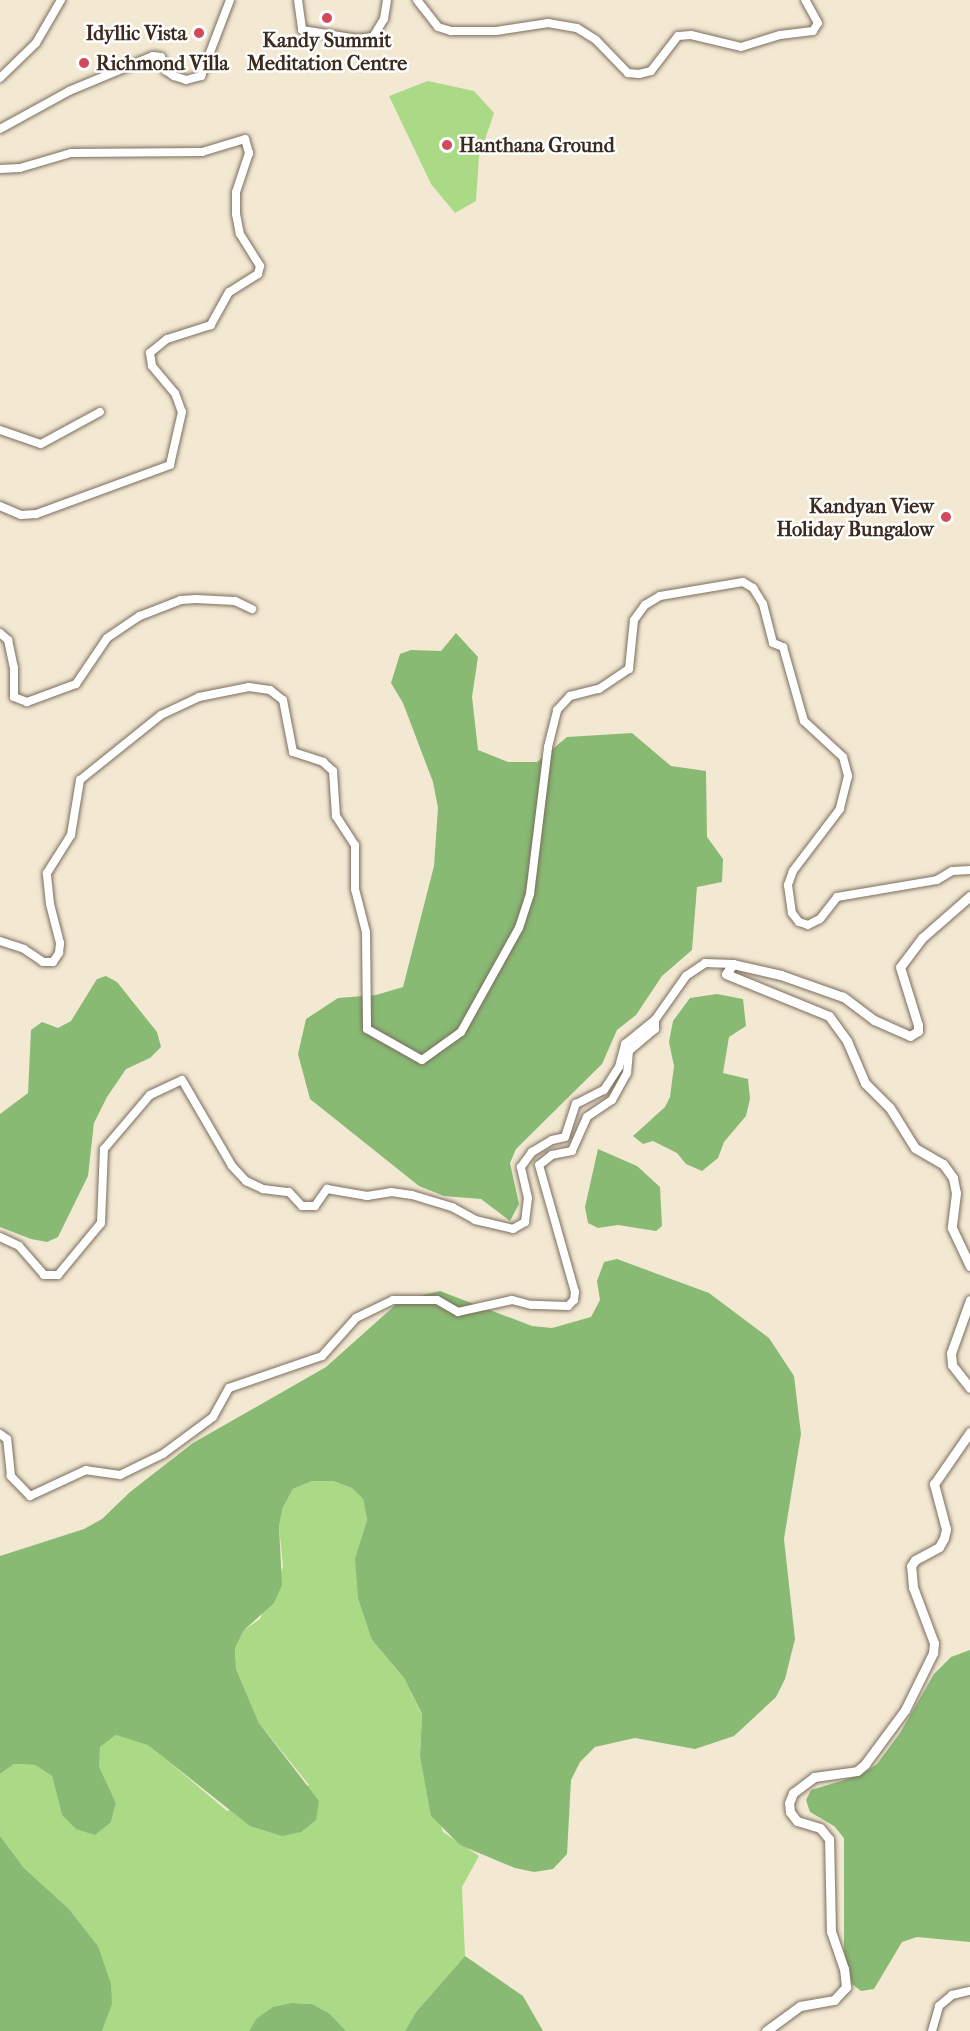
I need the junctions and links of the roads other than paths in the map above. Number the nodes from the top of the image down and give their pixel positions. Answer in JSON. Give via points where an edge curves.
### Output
{"nodes":[{"id":1,"x":61,"y":0,"type":"edge"},
{"id":2,"x":230,"y":0,"type":"edge"},
{"id":3,"x":298,"y":0,"type":"edge"},
{"id":4,"x":387,"y":0,"type":"edge"},
{"id":5,"x":417,"y":0,"type":"edge"},
{"id":6,"x":805,"y":0,"type":"edge"},
{"id":7,"x":0,"y":78,"type":"edge"},
{"id":8,"x":0,"y":129,"type":"edge"},
{"id":9,"x":0,"y":169,"type":"edge"},
{"id":10,"x":100,"y":412,"type":"dead end"},
{"id":11,"x":0,"y":430,"type":"edge"},
{"id":12,"x":0,"y":506,"type":"edge"},
{"id":13,"x":252,"y":609,"type":"dead end"},
{"id":14,"x":0,"y":633,"type":"edge"},
{"id":15,"x":970,"y":870,"type":"edge"},
{"id":16,"x":970,"y":896,"type":"edge"},
{"id":17,"x":0,"y":941,"type":"edge"},
{"id":18,"x":733,"y":964,"type":"junction"},
{"id":19,"x":655,"y":1020,"type":"junction"},
{"id":20,"x":0,"y":1237,"type":"edge"},
{"id":21,"x":970,"y":1266,"type":"edge"},
{"id":22,"x":970,"y":1300,"type":"edge"},
{"id":23,"x":970,"y":1388,"type":"edge"},
{"id":24,"x":970,"y":1432,"type":"edge"},
{"id":25,"x":0,"y":1434,"type":"edge"},
{"id":26,"x":970,"y":1991,"type":"edge"},
{"id":27,"x":766,"y":2031,"type":"edge"},
{"id":28,"x":932,"y":2031,"type":"edge"}],
"edges":[{"from":1,"to":7,"type":"street","via":[[36,43]]},
{"from":2,"to":8,"type":"street","via":[[201,76],[186,80],[174,76],[165,70],[161,57],[153,56],[69,92]]},
{"from":3,"to":4,"type":"street","via":[[302,30],[357,39],[373,37],[384,19]]},
{"from":5,"to":6,"type":"street","via":[[438,27],[451,31],[496,31],[548,23],[577,28],[596,40],[628,73],[639,74],[651,71],[678,36],[691,35],[741,47],[780,35],[813,31],[818,23]]},
{"from":9,"to":12,"type":"street","via":[[20,168],[71,153],[202,152],[245,139],[249,153],[236,192],[236,214],[240,234],[260,266],[258,274],[229,292],[211,325],[167,339],[150,353],[152,366],[174,393],[182,412],[170,465],[36,514],[21,515]]},
{"from":10,"to":11,"type":"street","via":[[41,444]]},
{"from":13,"to":14,"type":"street","via":[[235,601],[196,599],[181,600],[140,616],[107,638],[76,684],[27,702],[14,697],[14,668],[8,640]]},
{"from":15,"to":17,"type":"street","via":[[952,871],[937,880],[837,897],[820,920],[808,925],[799,922],[792,913],[788,885],[793,871],[840,809],[848,776],[843,757],[804,721],[783,647],[774,643],[763,604],[753,588],[743,582],[660,596],[645,605],[634,620],[628,669],[599,689],[570,696],[557,710],[548,747],[531,894],[519,928],[461,1032],[423,1060],[367,1029],[366,932],[355,889],[354,845],[336,816],[333,771],[323,762],[293,752],[283,699],[270,690],[249,687],[200,696],[161,716],[80,780],[71,835],[47,873],[59,953],[53,962],[43,962],[24,949]]},
{"from":16,"to":18,"type":"street","via":[[922,938],[900,967],[918,1025],[918,1031],[909,1036],[889,1029],[843,998],[781,975]]},
{"from":18,"to":19,"type":"street","via":[[705,963],[686,976]]},
{"from":18,"to":21,"type":"street","via":[[726,974],[730,978],[829,1016],[847,1041],[865,1083],[890,1108],[915,1148],[943,1164],[952,1178],[956,1192],[951,1228]]},
{"from":19,"to":20,"type":"street","via":[[624,1044],[619,1067],[604,1090],[576,1104],[565,1137],[532,1152],[521,1167],[528,1198],[525,1222],[513,1229],[475,1220],[452,1207],[412,1195],[391,1192],[367,1196],[327,1190],[315,1206],[302,1206],[289,1192],[264,1189],[246,1181],[232,1166],[182,1080],[150,1095],[104,1149],[101,1223],[58,1275],[45,1275],[19,1246]]},
{"from":19,"to":25,"type":"street","via":[[655,1029],[628,1051],[627,1073],[612,1100],[587,1117],[572,1151],[552,1155],[539,1165],[575,1292],[568,1306],[512,1300],[458,1312],[437,1300],[393,1300],[356,1318],[322,1356],[229,1388],[213,1417],[163,1454],[120,1475],[86,1470],[30,1496],[11,1476],[7,1439]]},
{"from":22,"to":23,"type":"street","via":[[951,1353],[952,1365]]},
{"from":24,"to":27,"type":"street","via":[[934,1484],[946,1529],[944,1538],[939,1547],[911,1566],[913,1587],[931,1628],[933,1653],[905,1710],[865,1764],[857,1770],[814,1778],[793,1793],[789,1803],[797,1821],[820,1828],[829,1839],[831,1932],[846,1987],[834,2000],[800,2006]]},
{"from":26,"to":28,"type":"street","via":[[952,1995],[939,2006]]}]}
